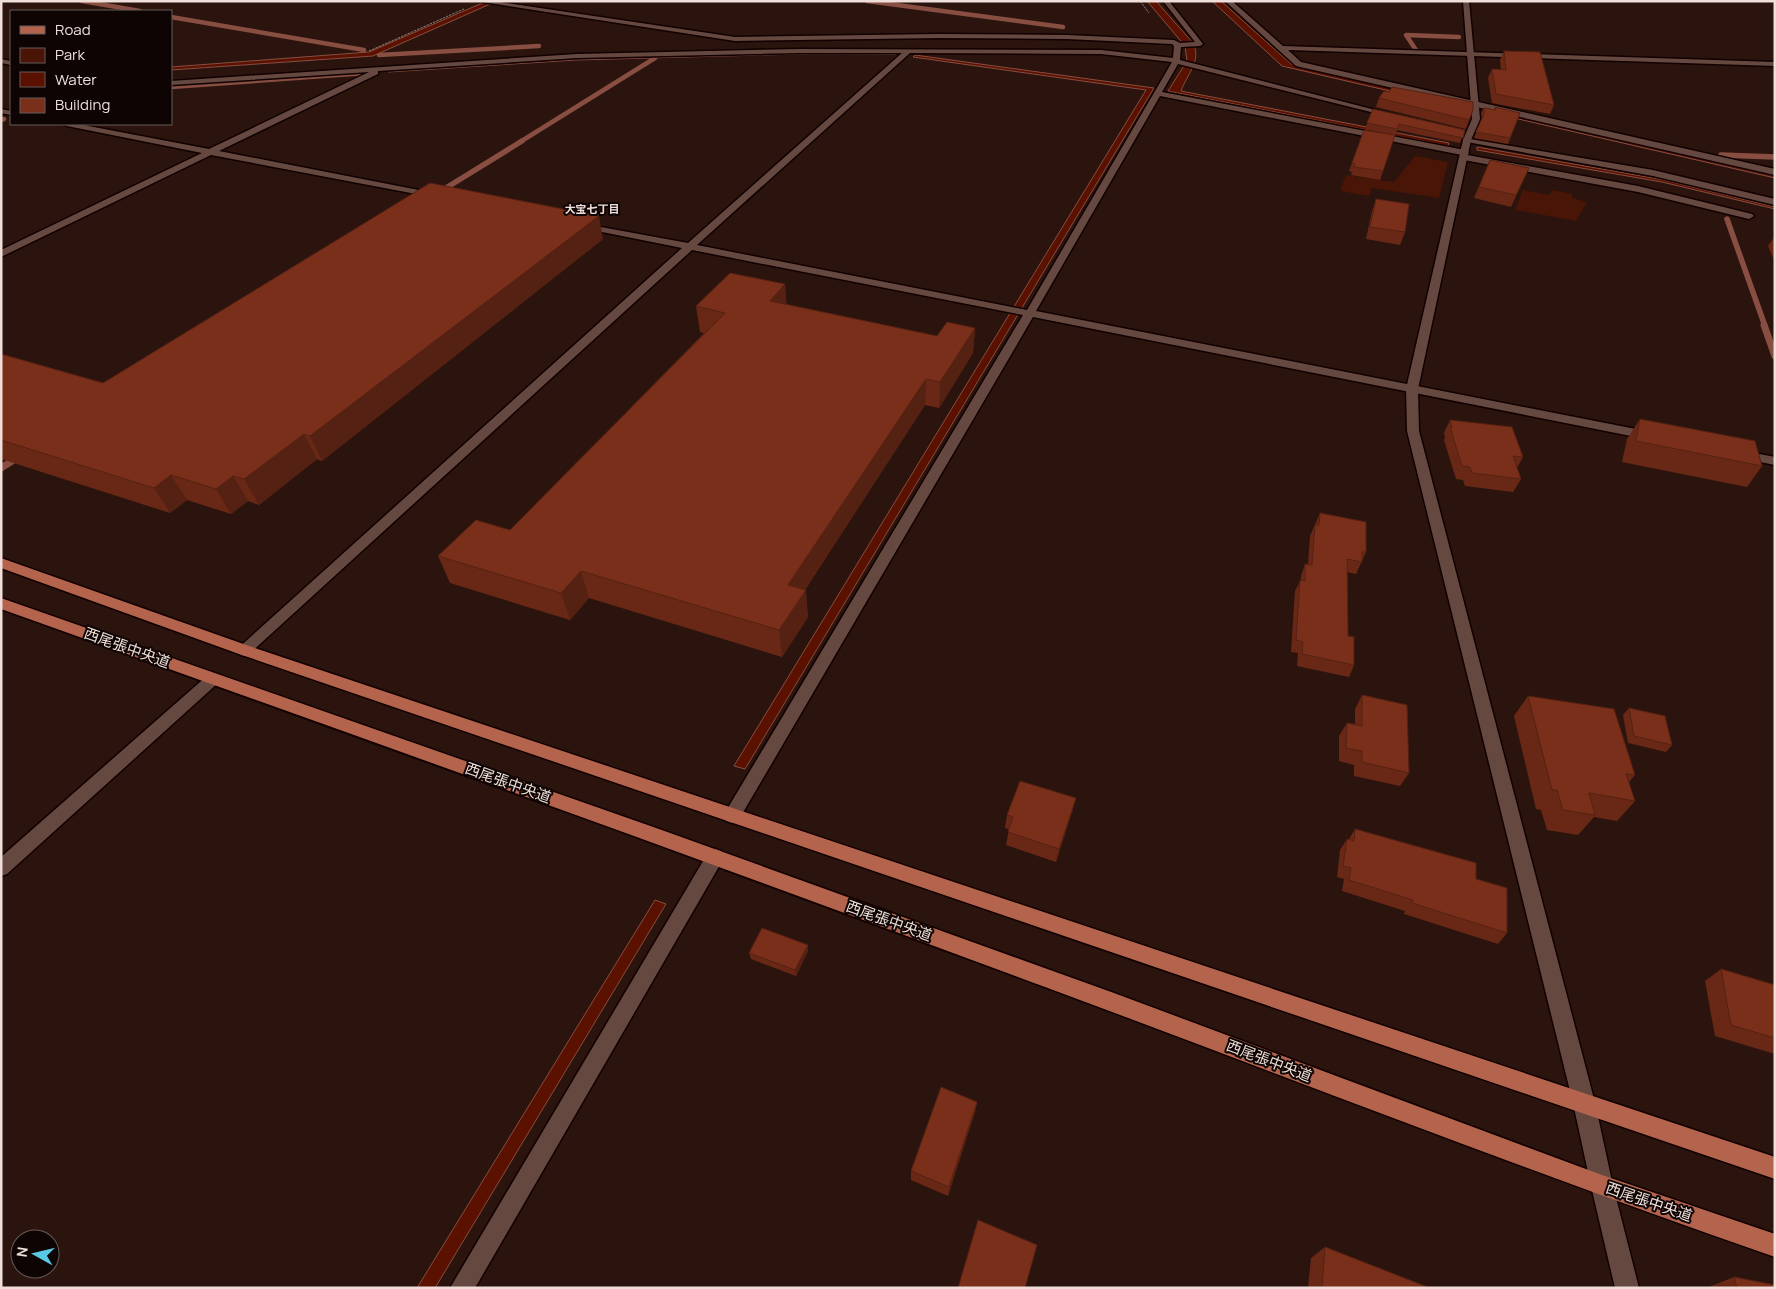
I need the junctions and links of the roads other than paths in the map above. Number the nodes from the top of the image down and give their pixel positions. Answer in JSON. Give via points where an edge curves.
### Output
{"nodes":[{"id":1,"x":1166,"y":1,"type":"edge"},
{"id":2,"x":1228,"y":1,"type":"edge"},
{"id":3,"x":1466,"y":1,"type":"edge"},
{"id":4,"x":481,"y":2,"type":"edge"},
{"id":5,"x":735,"y":39,"type":"junction"},
{"id":6,"x":1179,"y":45,"type":"junction"},
{"id":7,"x":1279,"y":48,"type":"junction"},
{"id":8,"x":737,"y":52,"type":"junction"},
{"id":9,"x":908,"y":52,"type":"junction"},
{"id":10,"x":1470,"y":54,"type":"junction"},
{"id":11,"x":1179,"y":62,"type":"junction"},
{"id":12,"x":1775,"y":64,"type":"edge"},
{"id":13,"x":383,"y":68,"type":"junction"},
{"id":14,"x":172,"y":83,"type":"edge"},
{"id":15,"x":1158,"y":93,"type":"junction"},
{"id":16,"x":1474,"y":104,"type":"junction"},
{"id":17,"x":1396,"y":116,"type":"edge"},
{"id":18,"x":72,"y":125,"type":"edge"},
{"id":19,"x":1465,"y":135,"type":"junction"},
{"id":20,"x":210,"y":153,"type":"junction"},
{"id":21,"x":1464,"y":155,"type":"junction"},
{"id":22,"x":1775,"y":172,"type":"edge"},
{"id":23,"x":439,"y":197,"type":"edge"},
{"id":24,"x":1775,"y":202,"type":"edge"},
{"id":25,"x":1749,"y":216,"type":"dead end"},
{"id":26,"x":574,"y":224,"type":"edge"},
{"id":27,"x":690,"y":246,"type":"junction"},
{"id":28,"x":1,"y":254,"type":"edge"},
{"id":29,"x":1030,"y":313,"type":"junction"},
{"id":30,"x":1412,"y":389,"type":"junction"},
{"id":31,"x":1660,"y":438,"type":"edge"},
{"id":32,"x":1727,"y":452,"type":"edge"},
{"id":33,"x":1775,"y":461,"type":"edge"},
{"id":34,"x":1,"y":563,"type":"edge"},
{"id":35,"x":1,"y":603,"type":"edge"},
{"id":36,"x":244,"y":650,"type":"junction"},
{"id":37,"x":213,"y":679,"type":"junction"},
{"id":38,"x":732,"y":816,"type":"junction"},
{"id":39,"x":715,"y":857,"type":"junction"},
{"id":40,"x":1,"y":868,"type":"edge"},
{"id":41,"x":1584,"y":1103,"type":"junction"},
{"id":42,"x":1775,"y":1168,"type":"edge"},
{"id":43,"x":1602,"y":1186,"type":"junction"},
{"id":44,"x":1775,"y":1246,"type":"edge"},
{"id":45,"x":462,"y":1288,"type":"edge"},
{"id":46,"x":1627,"y":1288,"type":"edge"}],
"edges":[{"from":1,"to":6,"type":"street","via":[[1200,42]]},
{"from":2,"to":7,"type":"street"},
{"from":3,"to":10,"type":"street"},
{"from":4,"to":5,"type":"street"},
{"from":5,"to":6,"type":"street","via":[[992,36],[1156,41]]},
{"from":5,"to":8,"type":"street"},
{"from":6,"to":11,"type":"street"},
{"from":7,"to":10,"type":"street"},
{"from":7,"to":16,"type":"street","via":[[1300,64]]},
{"from":8,"to":9,"type":"street"},
{"from":8,"to":13,"type":"street","via":[[568,56]]},
{"from":9,"to":11,"type":"street","via":[[1101,52],[1151,55]]},
{"from":9,"to":27,"type":"street"},
{"from":10,"to":12,"type":"street"},
{"from":10,"to":16,"type":"street"},
{"from":11,"to":15,"type":"street"},
{"from":11,"to":17,"type":"street"},
{"from":13,"to":14,"type":"street"},
{"from":13,"to":20,"type":"street"},
{"from":15,"to":21,"type":"street"},
{"from":15,"to":29,"type":"street"},
{"from":16,"to":19,"type":"street","via":[[1476,119]]},
{"from":16,"to":22,"type":"street"},
{"from":18,"to":20,"type":"street"},
{"from":19,"to":21,"type":"street"},
{"from":19,"to":24,"type":"street","via":[[1653,173]]},
{"from":20,"to":23,"type":"street"},
{"from":20,"to":28,"type":"street"},
{"from":21,"to":25,"type":"street"},
{"from":21,"to":30,"type":"street"},
{"from":26,"to":27,"type":"street"},
{"from":27,"to":29,"type":"street"},
{"from":27,"to":36,"type":"street"},
{"from":29,"to":30,"type":"street"},
{"from":29,"to":38,"type":"street"},
{"from":30,"to":31,"type":"street"},
{"from":30,"to":41,"type":"street","via":[[1413,431]]},
{"from":32,"to":33,"type":"street"},
{"from":34,"to":36,"type":"main road"},
{"from":35,"to":37,"type":"main road","name":"西尾張中央道"},
{"from":36,"to":38,"type":"main road"},
{"from":37,"to":39,"type":"main road","name":"西尾張中央道"},
{"from":37,"to":40,"type":"street"},
{"from":38,"to":41,"type":"main road"},
{"from":39,"to":43,"type":"main road","name":"西尾張中央道"},
{"from":39,"to":45,"type":"street"},
{"from":41,"to":42,"type":"main road"},
{"from":41,"to":43,"type":"street"},
{"from":43,"to":44,"type":"main road","name":"西尾張中央道"},
{"from":43,"to":46,"type":"street"}]}
